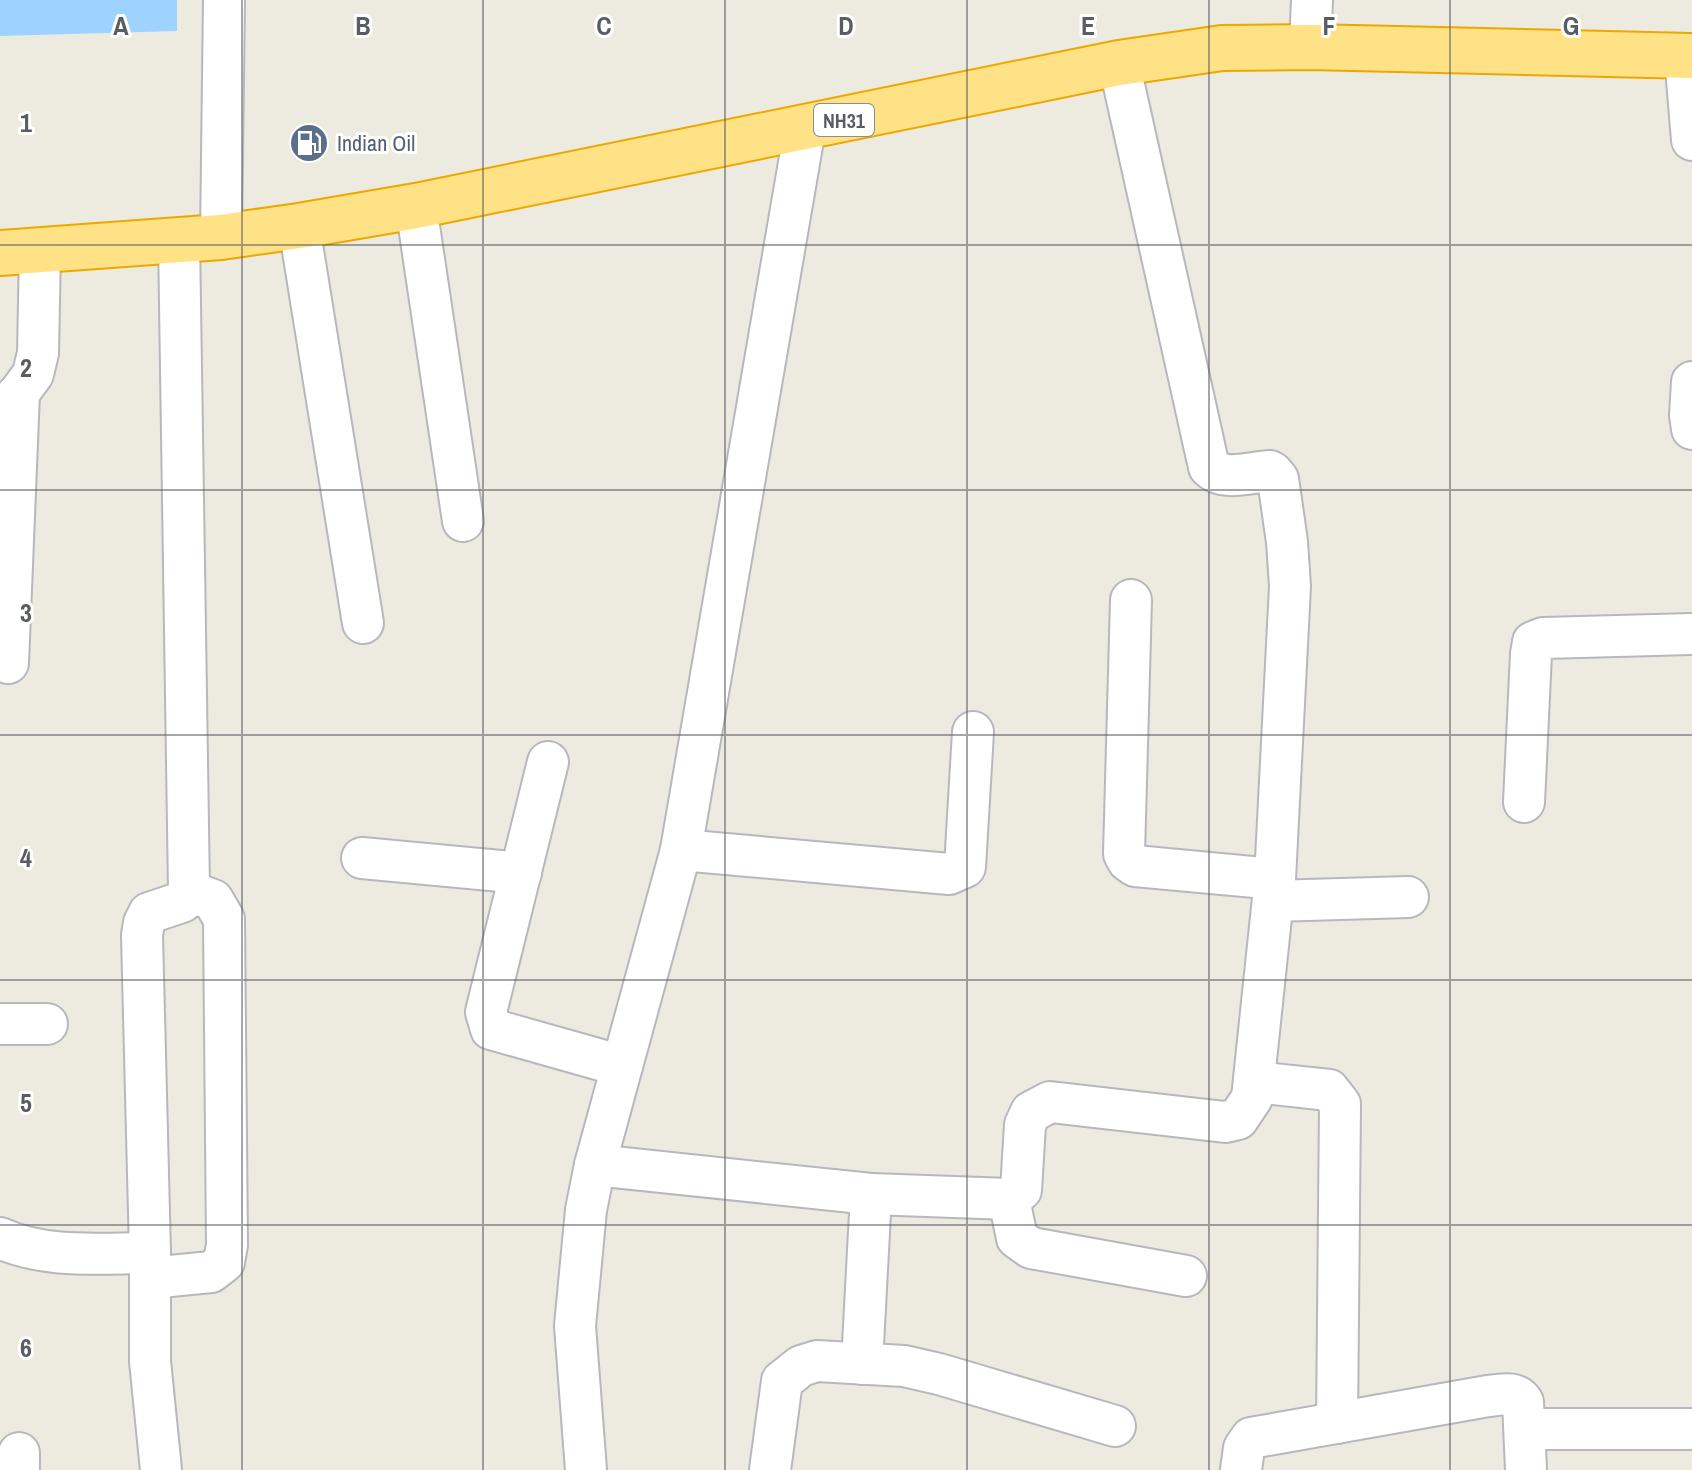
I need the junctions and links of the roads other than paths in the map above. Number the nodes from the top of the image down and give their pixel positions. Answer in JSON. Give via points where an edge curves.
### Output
{"nodes":[{"id":1,"x":224,"y":0,"type":"edge"},
{"id":2,"x":1312,"y":0,"type":"edge"},
{"id":3,"x":1310,"y":47,"type":"junction"},
{"id":4,"x":1688,"y":56,"type":"edge"},
{"id":5,"x":1119,"y":63,"type":"junction"},
{"id":6,"x":805,"y":128,"type":"junction"},
{"id":7,"x":1692,"y":140,"type":"edge"},
{"id":8,"x":416,"y":206,"type":"junction"},
{"id":9,"x":299,"y":226,"type":"junction"},
{"id":10,"x":200,"y":238,"type":"junction"},
{"id":11,"x":20,"y":252,"type":"edge"},
{"id":12,"x":1692,"y":382,"type":"edge"},
{"id":13,"x":10,"y":403,"type":"edge"},
{"id":14,"x":1692,"y":429,"type":"edge"},
{"id":15,"x":463,"y":521,"type":"dead end"},
{"id":16,"x":1131,"y":600,"type":"dead end"},
{"id":17,"x":363,"y":623,"type":"dead end"},
{"id":18,"x":1692,"y":634,"type":"edge"},
{"id":19,"x":8,"y":663,"type":"dead end"},
{"id":20,"x":973,"y":732,"type":"dead end"},
{"id":21,"x":548,"y":762,"type":"dead end"},
{"id":22,"x":1524,"y":802,"type":"dead end"},
{"id":23,"x":681,"y":850,"type":"junction"},
{"id":24,"x":362,"y":858,"type":"dead end"},
{"id":25,"x":521,"y":873,"type":"junction"},
{"id":26,"x":1274,"y":890,"type":"junction"},
{"id":27,"x":189,"y":891,"type":"junction"},
{"id":28,"x":1408,"y":897,"type":"dead end"},
{"id":29,"x":0,"y":1024,"type":"edge"},
{"id":30,"x":47,"y":1024,"type":"dead end"},
{"id":31,"x":622,"y":1066,"type":"junction"},
{"id":32,"x":1254,"y":1082,"type":"junction"},
{"id":33,"x":595,"y":1165,"type":"junction"},
{"id":34,"x":871,"y":1194,"type":"junction"},
{"id":35,"x":1009,"y":1199,"type":"junction"},
{"id":36,"x":0,"y":1238,"type":"edge"},
{"id":37,"x":150,"y":1266,"type":"junction"},
{"id":38,"x":1186,"y":1276,"type":"dead end"},
{"id":39,"x":862,"y":1364,"type":"junction"},
{"id":40,"x":1337,"y":1423,"type":"junction"},
{"id":41,"x":1115,"y":1426,"type":"dead end"},
{"id":42,"x":1525,"y":1429,"type":"junction"},
{"id":43,"x":1692,"y":1429,"type":"edge"},
{"id":44,"x":161,"y":1470,"type":"edge"},
{"id":45,"x":586,"y":1470,"type":"edge"},
{"id":46,"x":770,"y":1470,"type":"edge"},
{"id":47,"x":1241,"y":1470,"type":"edge"},
{"id":48,"x":1526,"y":1470,"type":"edge"}],
"edges":[{"from":1,"to":10,"type":"street"},
{"from":2,"to":3,"type":"street"},
{"from":3,"to":4,"type":"highway","number":"NH31"},
{"from":3,"to":5,"type":"highway","number":"NH31","via":[[1222,48]]},
{"from":4,"to":7,"type":"street"},
{"from":5,"to":6,"type":"highway","number":"NH31"},
{"from":5,"to":26,"type":"street","via":[[1209,467],[1224,475],[1270,471],[1278,479],[1290,586]]},
{"from":6,"to":8,"type":"highway","number":"NH31"},
{"from":6,"to":23,"type":"street"},
{"from":8,"to":9,"type":"highway","number":"NH31"},
{"from":8,"to":15,"type":"street"},
{"from":9,"to":10,"type":"highway","number":"NH31"},
{"from":9,"to":17,"type":"street"},
{"from":10,"to":11,"type":"highway","number":"NH31"},
{"from":10,"to":27,"type":"street"},
{"from":11,"to":13,"type":"street","via":[[38,353],[33,374]]},
{"from":12,"to":14,"type":"street"},
{"from":13,"to":19,"type":"street"},
{"from":16,"to":26,"type":"street","via":[[1124,854],[1135,866]]},
{"from":18,"to":22,"type":"street","via":[[1533,642]]},
{"from":20,"to":23,"type":"street","via":[[965,867],[949,874]]},
{"from":21,"to":25,"type":"street"},
{"from":23,"to":31,"type":"street"},
{"from":24,"to":25,"type":"street"},
{"from":25,"to":31,"type":"street","via":[[486,1012],[491,1029]]},
{"from":26,"to":28,"type":"street"},
{"from":26,"to":32,"type":"street"},
{"from":27,"to":37,"type":"street","via":[[182,902],[149,913],[142,935]]},
{"from":27,"to":37,"type":"street","via":[[213,900],[224,919],[227,1245],[224,1262],[211,1272]]},
{"from":29,"to":30,"type":"street"},
{"from":31,"to":33,"type":"street"},
{"from":32,"to":35,"type":"street","via":[[1252,1098],[1238,1119],[1225,1122],[1050,1102],[1031,1112],[1025,1125],[1021,1190]]},
{"from":32,"to":40,"type":"street","via":[[1329,1090],[1340,1104]]},
{"from":33,"to":34,"type":"street"},
{"from":33,"to":45,"type":"street","via":[[575,1326]]},
{"from":34,"to":35,"type":"street"},
{"from":34,"to":39,"type":"street"},
{"from":35,"to":38,"type":"street","via":[[1017,1238],[1031,1248]]},
{"from":36,"to":37,"type":"street","via":[[49,1253]]},
{"from":37,"to":44,"type":"street","via":[[150,1361]]},
{"from":39,"to":41,"type":"street","via":[[939,1374]]},
{"from":39,"to":46,"type":"street","via":[[817,1361],[782,1381]]},
{"from":40,"to":42,"type":"street","via":[[1514,1394],[1523,1402]]},
{"from":40,"to":47,"type":"street","via":[[1251,1438]]},
{"from":42,"to":43,"type":"street"},
{"from":42,"to":48,"type":"street"}]}
